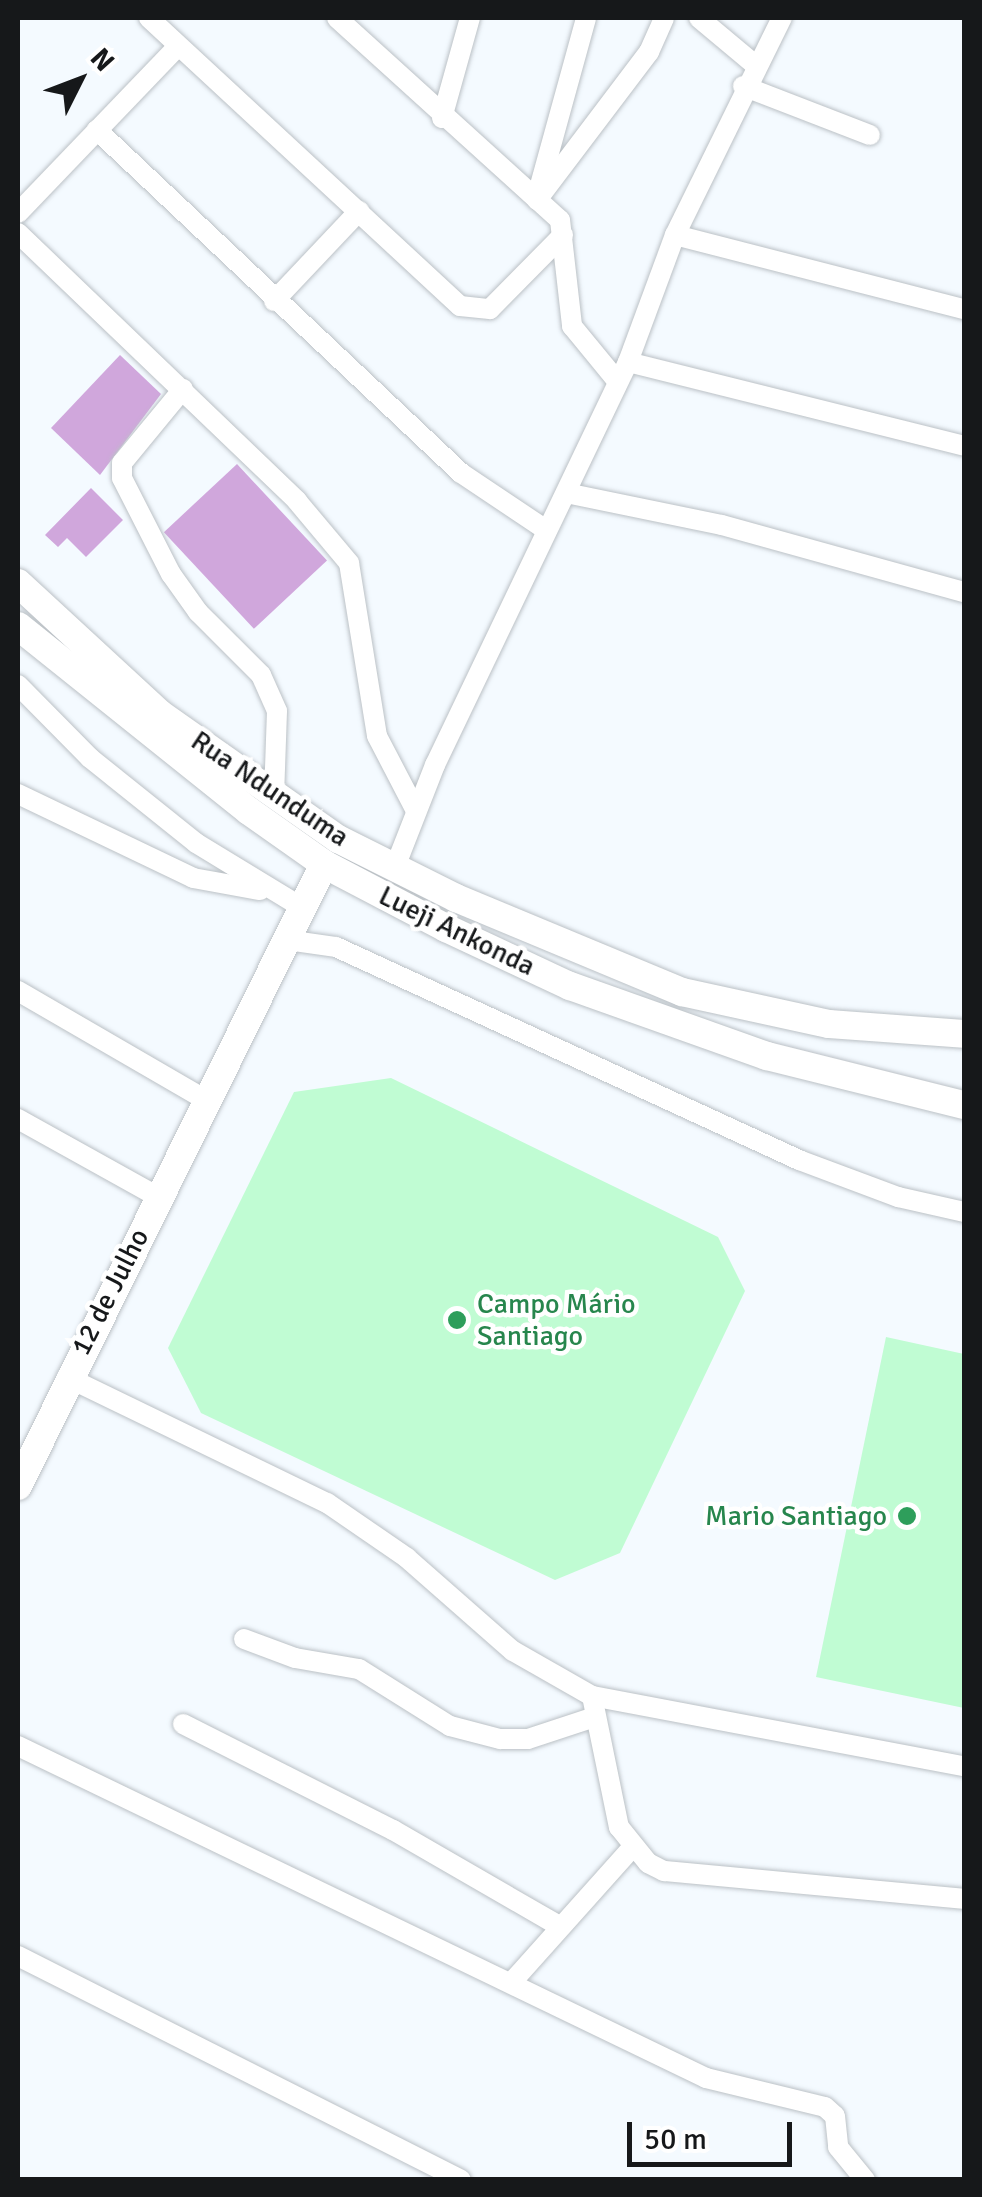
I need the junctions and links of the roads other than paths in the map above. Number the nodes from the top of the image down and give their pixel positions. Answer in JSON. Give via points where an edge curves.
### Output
{"nodes":[{"id":1,"x":149,"y":18,"type":"edge"},
{"id":2,"x":470,"y":18,"type":"edge"},
{"id":3,"x":586,"y":18,"type":"edge"},
{"id":4,"x":664,"y":18,"type":"edge"},
{"id":5,"x":699,"y":18,"type":"edge"},
{"id":6,"x":782,"y":18,"type":"edge"},
{"id":7,"x":344,"y":20,"type":"edge"},
{"id":8,"x":178,"y":46,"type":"junction"},
{"id":9,"x":754,"y":64,"type":"junction"},
{"id":10,"x":742,"y":86,"type":"junction"},
{"id":11,"x":442,"y":118,"type":"junction"},
{"id":12,"x":98,"y":130,"type":"junction"},
{"id":13,"x":870,"y":135,"type":"dead end"},
{"id":14,"x":537,"y":200,"type":"junction"},
{"id":15,"x":359,"y":211,"type":"junction"},
{"id":16,"x":18,"y":213,"type":"edge"},
{"id":17,"x":18,"y":233,"type":"edge"},
{"id":18,"x":564,"y":234,"type":"junction"},
{"id":19,"x":675,"y":234,"type":"junction"},
{"id":20,"x":274,"y":301,"type":"junction"},
{"id":21,"x":964,"y":309,"type":"edge"},
{"id":22,"x":628,"y":362,"type":"junction"},
{"id":23,"x":618,"y":382,"type":"junction"},
{"id":24,"x":183,"y":389,"type":"junction"},
{"id":25,"x":964,"y":446,"type":"edge"},
{"id":26,"x":566,"y":493,"type":"junction"},
{"id":27,"x":546,"y":530,"type":"junction"},
{"id":28,"x":18,"y":583,"type":"edge"},
{"id":29,"x":964,"y":592,"type":"edge"},
{"id":30,"x":18,"y":626,"type":"edge"},
{"id":31,"x":18,"y":685,"type":"edge"},
{"id":32,"x":18,"y":794,"type":"edge"},
{"id":33,"x":274,"y":795,"type":"junction"},
{"id":34,"x":416,"y":811,"type":"junction"},
{"id":35,"x":324,"y":864,"type":"junction"},
{"id":36,"x":396,"y":867,"type":"junction"},
{"id":37,"x":269,"y":892,"type":"junction"},
{"id":38,"x":304,"y":908,"type":"junction"},
{"id":39,"x":287,"y":940,"type":"junction"},
{"id":40,"x":18,"y":991,"type":"edge"},
{"id":41,"x":964,"y":1034,"type":"edge"},
{"id":42,"x":206,"y":1100,"type":"junction"},
{"id":43,"x":964,"y":1105,"type":"edge"},
{"id":44,"x":18,"y":1120,"type":"edge"},
{"id":45,"x":158,"y":1197,"type":"junction"},
{"id":46,"x":964,"y":1212,"type":"edge"},
{"id":47,"x":67,"y":1377,"type":"junction"},
{"id":48,"x":18,"y":1486,"type":"edge"},
{"id":49,"x":244,"y":1638,"type":"dead end"},
{"id":50,"x":593,"y":1706,"type":"junction"},
{"id":51,"x":183,"y":1724,"type":"dead end"},
{"id":52,"x":18,"y":1746,"type":"edge"},
{"id":53,"x":964,"y":1766,"type":"edge"},
{"id":54,"x":630,"y":1849,"type":"junction"},
{"id":55,"x":964,"y":1898,"type":"edge"},
{"id":56,"x":559,"y":1926,"type":"junction"},
{"id":57,"x":18,"y":1956,"type":"edge"},
{"id":58,"x":511,"y":1983,"type":"junction"},
{"id":59,"x":461,"y":2180,"type":"edge"},
{"id":60,"x":865,"y":2180,"type":"edge"}],
"edges":[{"from":1,"to":8,"type":"street"},
{"from":2,"to":11,"type":"street"},
{"from":3,"to":14,"type":"street"},
{"from":4,"to":14,"type":"street","via":[[648,52]]},
{"from":5,"to":9,"type":"street"},
{"from":6,"to":9,"type":"street"},
{"from":7,"to":11,"type":"street"},
{"from":8,"to":12,"type":"street"},
{"from":8,"to":15,"type":"street"},
{"from":9,"to":10,"type":"street"},
{"from":10,"to":13,"type":"street"},
{"from":10,"to":19,"type":"street"},
{"from":11,"to":14,"type":"street"},
{"from":12,"to":16,"type":"street"},
{"from":12,"to":20,"type":"street"},
{"from":14,"to":18,"type":"street","via":[[560,220]]},
{"from":15,"to":18,"type":"street","via":[[460,306],[490,310]]},
{"from":15,"to":20,"type":"street"},
{"from":17,"to":24,"type":"street"},
{"from":18,"to":23,"type":"street","via":[[572,326]]},
{"from":19,"to":21,"type":"street"},
{"from":19,"to":22,"type":"street"},
{"from":20,"to":27,"type":"street","via":[[460,473]]},
{"from":22,"to":23,"type":"street"},
{"from":22,"to":25,"type":"street"},
{"from":23,"to":26,"type":"street"},
{"from":24,"to":33,"type":"street","via":[[122,463],[122,478],[170,574],[261,675],[277,711]]},
{"from":24,"to":34,"type":"street","via":[[297,501],[350,564],[377,736]]},
{"from":26,"to":27,"type":"street"},
{"from":26,"to":29,"type":"street","via":[[722,526]]},
{"from":27,"to":34,"type":"street"},
{"from":28,"to":33,"type":"main road","name":"Rua Ndunduma","via":[[160,714]]},
{"from":30,"to":35,"type":"main road","name":"Lueji Ankonda","via":[[175,756]]},
{"from":31,"to":37,"type":"street","via":[[90,758]]},
{"from":32,"to":37,"type":"street","via":[[194,878]]},
{"from":33,"to":36,"type":"main road","name":"Rua Ndunduma"},
{"from":34,"to":36,"type":"street"},
{"from":35,"to":38,"type":"main road","name":"12 de Julho"},
{"from":35,"to":43,"type":"main road","name":"Lueji Ankonda","via":[[570,986],[766,1056]]},
{"from":36,"to":41,"type":"main road","name":"Rua Ndunduma","via":[[682,992],[829,1024]]},
{"from":37,"to":38,"type":"street"},
{"from":38,"to":39,"type":"main road","name":"12 de Julho"},
{"from":39,"to":42,"type":"main road","name":"12 de Julho"},
{"from":39,"to":46,"type":"street","via":[[336,947],[799,1160]]},
{"from":40,"to":42,"type":"street"},
{"from":42,"to":45,"type":"main road","name":"12 de Julho"},
{"from":44,"to":45,"type":"street"},
{"from":45,"to":47,"type":"main road","name":"12 de Julho"},
{"from":47,"to":48,"type":"main road","name":"12 de Julho"},
{"from":47,"to":50,"type":"street","via":[[327,1503]]},
{"from":49,"to":50,"type":"street","via":[[294,1658],[358,1668],[450,1726],[500,1739],[528,1739]]},
{"from":50,"to":53,"type":"street"},
{"from":50,"to":54,"type":"street","via":[[619,1827]]},
{"from":51,"to":56,"type":"street","via":[[393,1830]]},
{"from":52,"to":58,"type":"street"},
{"from":54,"to":55,"type":"street","via":[[664,1870]]},
{"from":54,"to":56,"type":"street"},
{"from":56,"to":58,"type":"street"},
{"from":57,"to":59,"type":"street"},
{"from":58,"to":60,"type":"street","via":[[706,2078],[826,2108],[835,2116],[838,2147]]}]}
